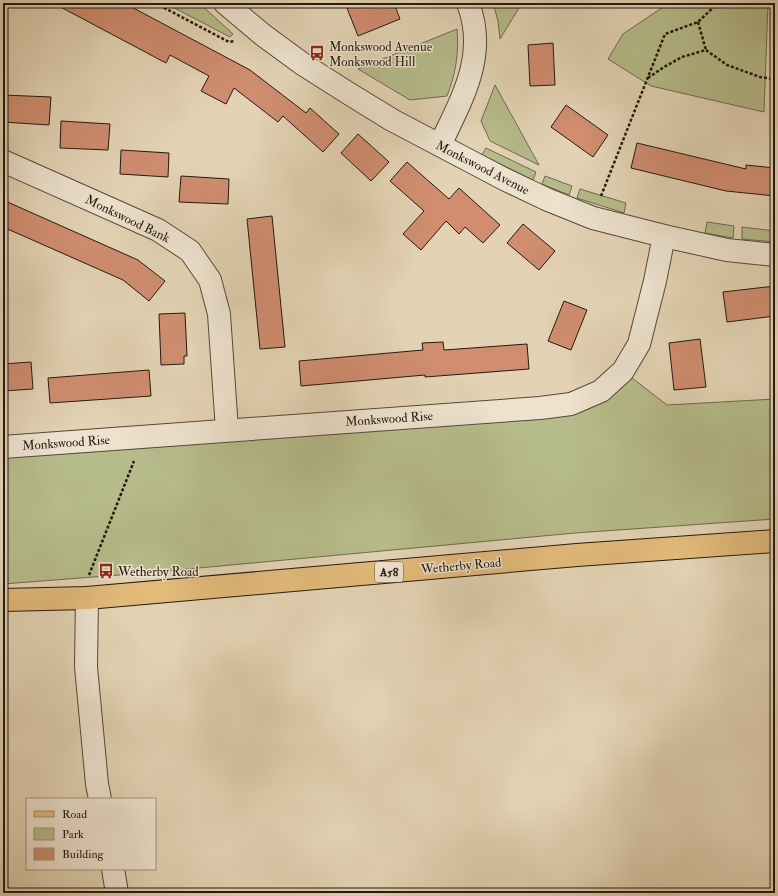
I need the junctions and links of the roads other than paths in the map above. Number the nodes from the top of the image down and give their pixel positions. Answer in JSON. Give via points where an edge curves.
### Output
{"nodes":[{"id":1,"x":226,"y":3,"type":"edge"},
{"id":2,"x":468,"y":3,"type":"edge"},
{"id":3,"x":440,"y":145,"type":"junction"},
{"id":4,"x":3,"y":161,"type":"edge"},
{"id":5,"x":664,"y":236,"type":"junction"},
{"id":6,"x":775,"y":255,"type":"edge"},
{"id":7,"x":227,"y":430,"type":"junction"},
{"id":8,"x":3,"y":447,"type":"edge"},
{"id":9,"x":775,"y":541,"type":"edge"},
{"id":10,"x":83,"y":599,"type":"junction"},
{"id":11,"x":3,"y":600,"type":"edge"},
{"id":12,"x":100,"y":798,"type":"edge"},
{"id":13,"x":113,"y":870,"type":"edge"},
{"id":14,"x":117,"y":893,"type":"edge"}],
"edges":[{"from":1,"to":3,"type":"street","name":"Monkswood Avenue","via":[[304,66],[392,120]]},
{"from":2,"to":3,"type":"street","via":[[473,16],[476,40],[473,69]]},
{"from":3,"to":5,"type":"street","name":"Monkswood Avenue","via":[[533,193],[593,218]]},
{"from":4,"to":7,"type":"street","name":"Monkswood Bank","via":[[158,230],[190,251],[210,280],[219,314]]},
{"from":5,"to":6,"type":"street","name":"Monkswood Avenue","via":[[727,250]]},
{"from":5,"to":7,"type":"street","name":"Monkswood Rise","via":[[639,344],[623,371],[601,391],[571,404],[540,408]]},
{"from":7,"to":8,"type":"street","name":"Monkswood Rise"},
{"from":9,"to":10,"type":"main road","name":"Wetherby Road","number":"A58","via":[[577,555]]},
{"from":10,"to":11,"type":"main road","name":"Wetherby Road","number":"A58"},
{"from":10,"to":12,"type":"street","via":[[86,667]]},
{"from":13,"to":14,"type":"street"}]}
